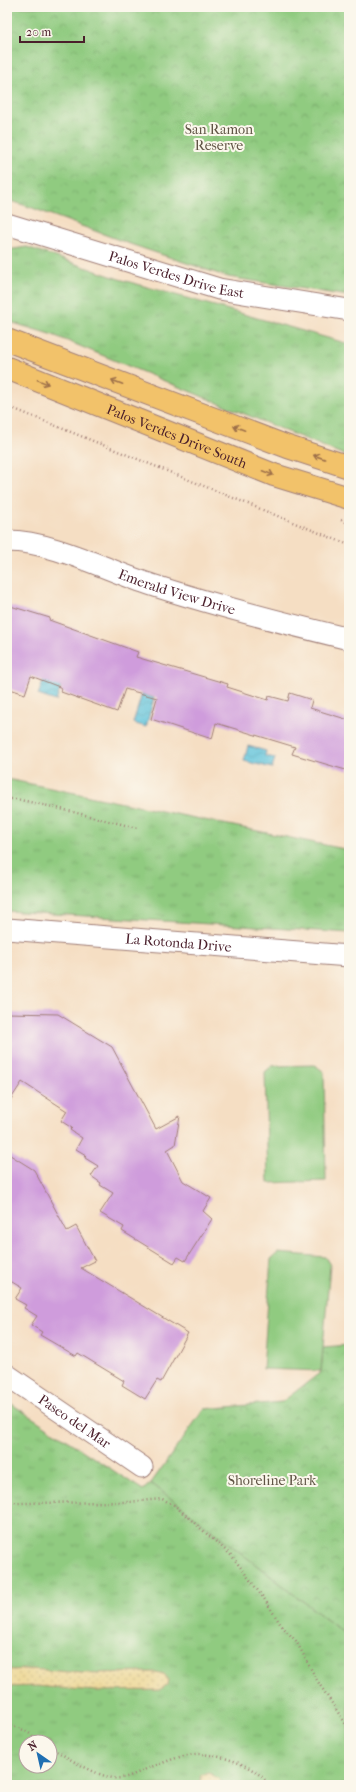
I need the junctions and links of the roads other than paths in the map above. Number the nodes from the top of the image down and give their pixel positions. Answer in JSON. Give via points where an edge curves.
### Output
{"nodes":[{"id":1,"x":7,"y":224,"type":"edge"},
{"id":2,"x":349,"y":310,"type":"edge"},
{"id":3,"x":7,"y":340,"type":"edge"},
{"id":4,"x":7,"y":368,"type":"edge"},
{"id":5,"x":349,"y":467,"type":"edge"},
{"id":6,"x":349,"y":498,"type":"edge"},
{"id":7,"x":7,"y":541,"type":"edge"},
{"id":8,"x":349,"y":639,"type":"edge"},
{"id":9,"x":7,"y":929,"type":"edge"},
{"id":10,"x":349,"y":956,"type":"edge"},
{"id":11,"x":7,"y":1375,"type":"edge"},
{"id":12,"x":142,"y":1467,"type":"dead end"}],
"edges":[{"from":1,"to":2,"type":"street","name":"Palos Verdes Drive East","via":[[219,289]]},
{"from":5,"to":3,"type":"main road","name":"Palos Verdes Drive South","one_way":true,"via":[[288,447]]},
{"from":4,"to":6,"type":"main road","name":"Palos Verdes Drive South","one_way":true,"via":[[274,475]]},
{"from":7,"to":8,"type":"street","name":"Emerald View Drive","via":[[52,548],[151,585],[240,612]]},
{"from":9,"to":10,"type":"street","name":"La Rotonda Drive"},
{"from":11,"to":12,"type":"street","name":"Paseo del Mar"}]}
